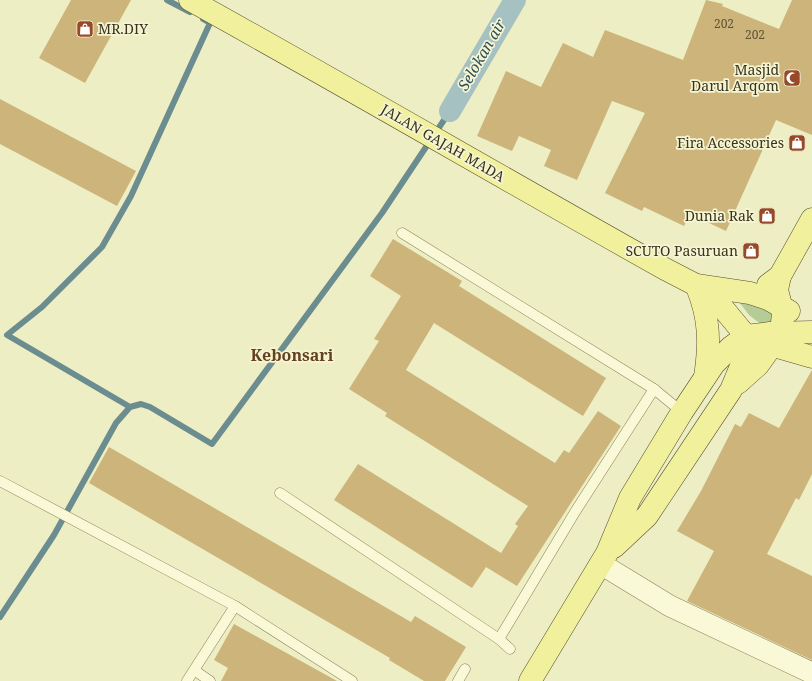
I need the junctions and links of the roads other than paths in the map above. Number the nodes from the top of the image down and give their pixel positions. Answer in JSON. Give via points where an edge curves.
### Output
{"nodes":[{"id":1,"x":190,"y":0,"type":"edge"},
{"id":2,"x":812,"y":219,"type":"edge"},
{"id":3,"x":402,"y":233,"type":"dead end"},
{"id":4,"x":780,"y":276,"type":"junction"},
{"id":5,"x":696,"y":285,"type":"junction"},
{"id":6,"x":750,"y":293,"type":"junction"},
{"id":7,"x":781,"y":306,"type":"junction"},
{"id":8,"x":812,"y":325,"type":"edge"},
{"id":9,"x":812,"y":332,"type":"edge"},
{"id":10,"x":746,"y":336,"type":"junction"},
{"id":11,"x":776,"y":339,"type":"junction"},
{"id":12,"x":812,"y":356,"type":"edge"},
{"id":13,"x":705,"y":377,"type":"junction"},
{"id":14,"x":654,"y":389,"type":"junction"},
{"id":15,"x":731,"y":390,"type":"junction"},
{"id":16,"x":682,"y":412,"type":"junction"},
{"id":17,"x":0,"y":482,"type":"edge"},
{"id":18,"x":280,"y":493,"type":"dead end"},
{"id":19,"x":604,"y":558,"type":"junction"},
{"id":20,"x":235,"y":606,"type":"junction"},
{"id":21,"x":499,"y":638,"type":"junction"},
{"id":22,"x":510,"y":649,"type":"dead end"},
{"id":23,"x":465,"y":669,"type":"dead end"},
{"id":24,"x":194,"y":670,"type":"junction"},
{"id":25,"x":812,"y":673,"type":"edge"},
{"id":26,"x":187,"y":681,"type":"edge"},
{"id":27,"x":210,"y":681,"type":"edge"},
{"id":28,"x":352,"y":681,"type":"edge"},
{"id":29,"x":458,"y":681,"type":"edge"},
{"id":30,"x":530,"y":681,"type":"edge"}],
"edges":[{"from":1,"to":5,"type":"main road","name":"JALAN GAJAH MADA"},
{"from":2,"to":4,"type":"main road"},
{"from":3,"to":14,"type":"lane"},
{"from":4,"to":6,"type":"main road","via":[[765,287]]},
{"from":4,"to":7,"type":"main road","via":[[777,290]]},
{"from":5,"to":6,"type":"main road"},
{"from":5,"to":10,"type":"main road","via":[[722,307]]},
{"from":5,"to":13,"type":"main road","via":[[704,304],[708,324],[709,351]]},
{"from":6,"to":7,"type":"main road"},
{"from":7,"to":8,"type":"main road"},
{"from":7,"to":11,"type":"main road","via":[[783,313]]},
{"from":9,"to":11,"type":"main road"},
{"from":10,"to":11,"type":"main road"},
{"from":10,"to":13,"type":"main road","via":[[714,364]]},
{"from":10,"to":15,"type":"main road","via":[[744,359]]},
{"from":11,"to":12,"type":"main road"},
{"from":11,"to":15,"type":"main road","via":[[758,365]]},
{"from":13,"to":16,"type":"main road"},
{"from":14,"to":16,"type":"lane"},
{"from":14,"to":21,"type":"lane","via":[[575,512]]},
{"from":15,"to":19,"type":"main road","via":[[647,516]]},
{"from":16,"to":19,"type":"main road","via":[[630,498]]},
{"from":17,"to":20,"type":"lane"},
{"from":18,"to":21,"type":"lane"},
{"from":19,"to":25,"type":"street","via":[[670,606]]},
{"from":19,"to":30,"type":"main road"},
{"from":20,"to":24,"type":"lane"},
{"from":20,"to":28,"type":"lane"},
{"from":21,"to":22,"type":"lane"},
{"from":23,"to":29,"type":"lane"},
{"from":24,"to":26,"type":"lane"},
{"from":24,"to":27,"type":"lane"}]}
